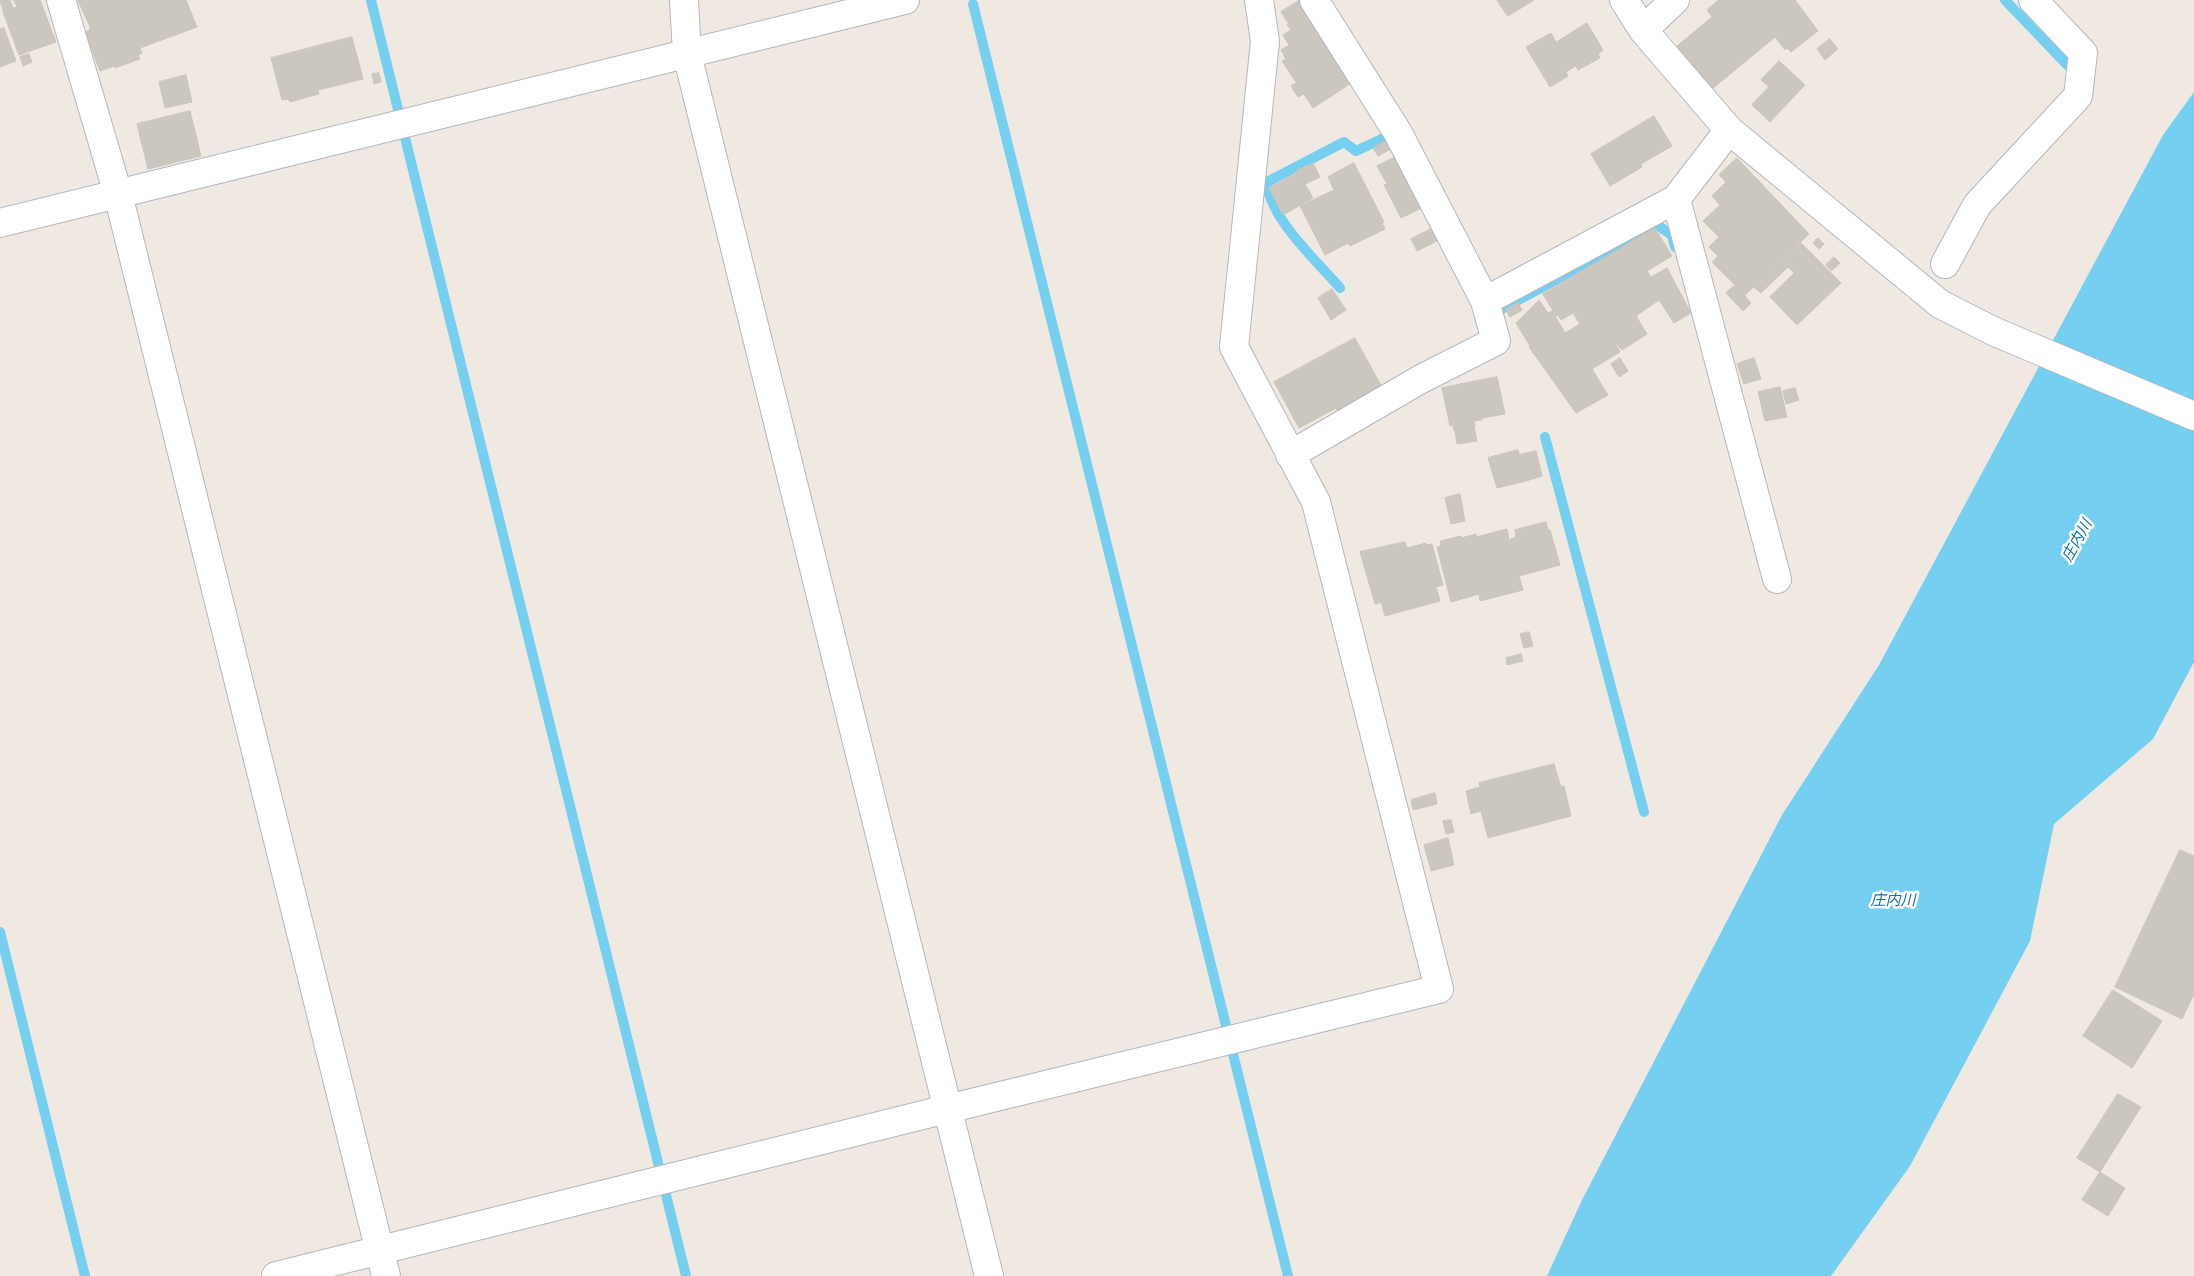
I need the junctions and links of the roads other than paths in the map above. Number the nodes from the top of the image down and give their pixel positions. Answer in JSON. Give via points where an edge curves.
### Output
{"nodes":[{"id":1,"x":61,"y":0,"type":"edge"},
{"id":2,"x":684,"y":0,"type":"edge"},
{"id":3,"x":905,"y":0,"type":"edge"},
{"id":4,"x":1259,"y":0,"type":"edge"},
{"id":5,"x":1314,"y":0,"type":"edge"},
{"id":6,"x":1624,"y":0,"type":"edge"},
{"id":7,"x":1675,"y":0,"type":"edge"},
{"id":8,"x":2033,"y":0,"type":"edge"},
{"id":9,"x":1643,"y":30,"type":"junction"},
{"id":10,"x":687,"y":54,"type":"junction"},
{"id":11,"x":1729,"y":130,"type":"junction"},
{"id":12,"x":118,"y":194,"type":"junction"},
{"id":13,"x":1676,"y":199,"type":"junction"},
{"id":14,"x":0,"y":223,"type":"edge"},
{"id":15,"x":1945,"y":264,"type":"dead end"},
{"id":16,"x":1485,"y":301,"type":"junction"},
{"id":17,"x":2194,"y":416,"type":"edge"},
{"id":18,"x":1290,"y":455,"type":"junction"},
{"id":19,"x":1777,"y":578,"type":"dead end"},
{"id":20,"x":947,"y":1109,"type":"junction"},
{"id":21,"x":379,"y":1250,"type":"junction"},
{"id":22,"x":276,"y":1276,"type":"edge"},
{"id":23,"x":386,"y":1276,"type":"edge"},
{"id":24,"x":989,"y":1276,"type":"edge"}],
"edges":[{"from":1,"to":12,"type":"street"},
{"from":2,"to":10,"type":"street"},
{"from":3,"to":10,"type":"street"},
{"from":4,"to":18,"type":"street","via":[[1265,41],[1234,347]]},
{"from":5,"to":16,"type":"street","via":[[1398,134]]},
{"from":6,"to":9,"type":"street"},
{"from":7,"to":9,"type":"street"},
{"from":8,"to":15,"type":"street","via":[[2083,53],[2078,96],[1977,205]]},
{"from":9,"to":11,"type":"street"},
{"from":10,"to":12,"type":"street"},
{"from":10,"to":20,"type":"street"},
{"from":11,"to":13,"type":"street"},
{"from":11,"to":17,"type":"street","via":[[1940,304],[1993,331]]},
{"from":12,"to":14,"type":"street"},
{"from":12,"to":21,"type":"street"},
{"from":13,"to":16,"type":"street"},
{"from":13,"to":19,"type":"street"},
{"from":16,"to":18,"type":"street","via":[[1496,342],[1421,379]]},
{"from":18,"to":20,"type":"street","via":[[1316,502],[1439,989]]},
{"from":20,"to":21,"type":"street"},
{"from":20,"to":24,"type":"street"},
{"from":21,"to":22,"type":"street"},
{"from":21,"to":23,"type":"street"}]}
